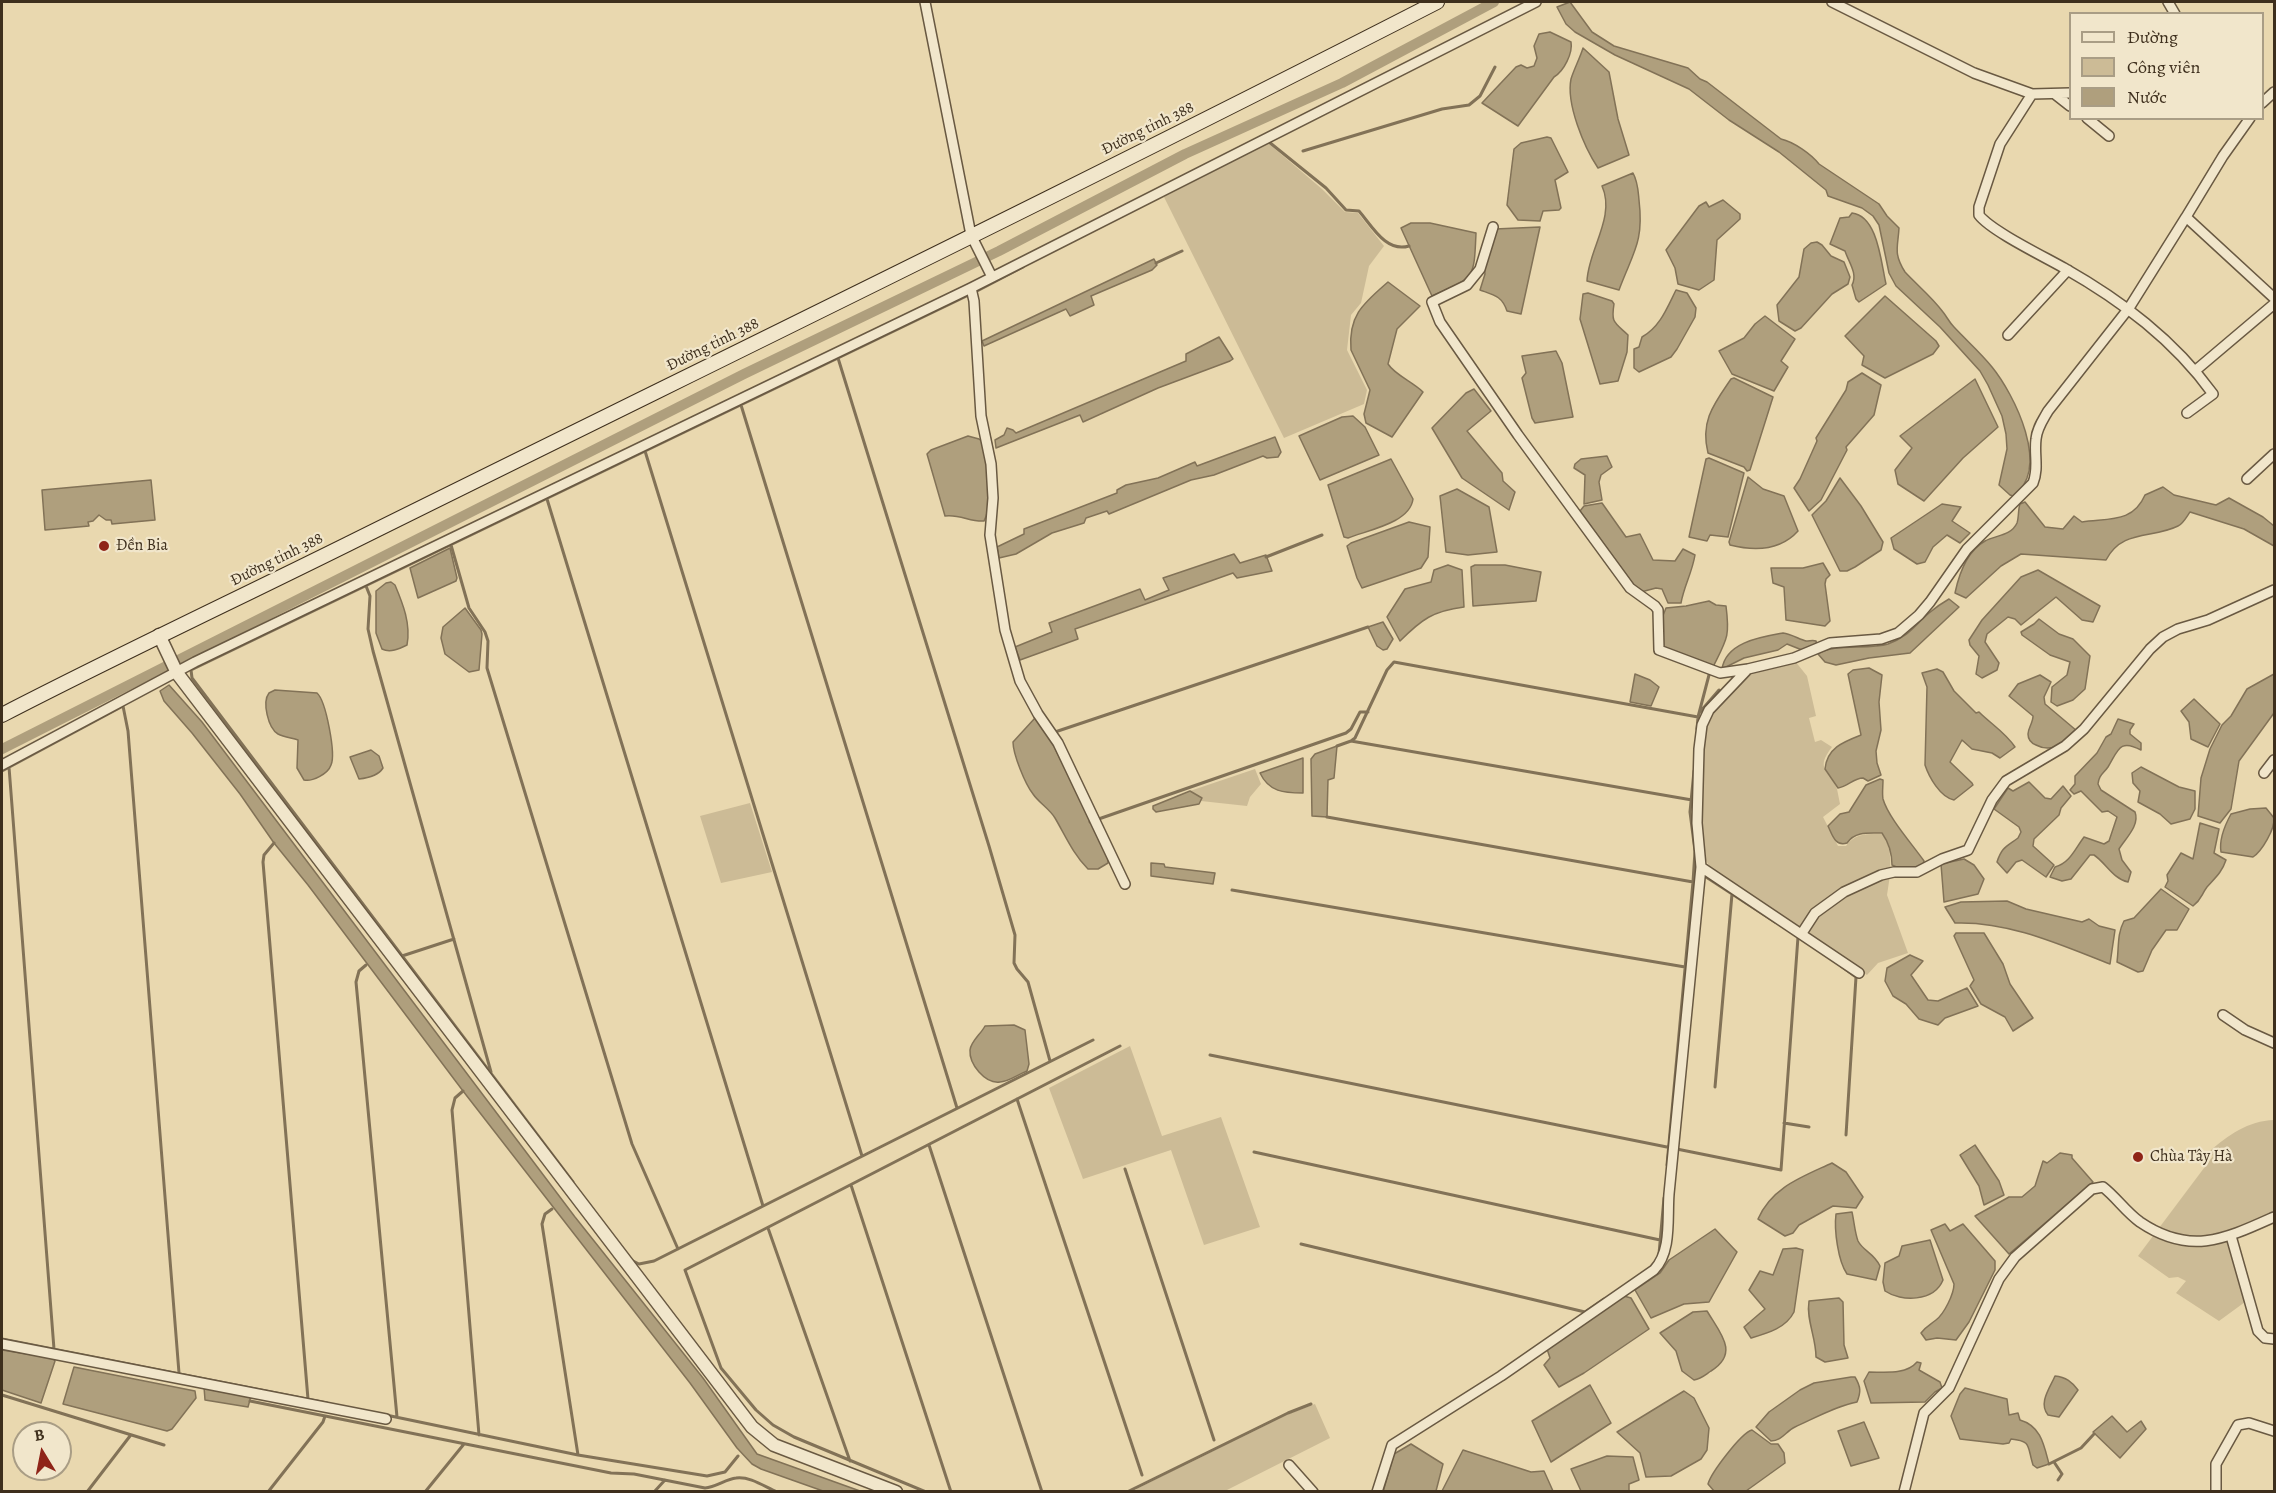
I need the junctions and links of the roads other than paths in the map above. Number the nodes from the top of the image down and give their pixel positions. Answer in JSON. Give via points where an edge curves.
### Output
{"nodes":[{"id":1,"x":925,"y":2,"type":"edge"},
{"id":2,"x":1437,"y":2,"type":"edge"},
{"id":3,"x":1536,"y":2,"type":"edge"},
{"id":4,"x":1832,"y":2,"type":"edge"},
{"id":5,"x":2069,"y":93,"type":"edge"},
{"id":6,"x":2032,"y":94,"type":"junction"},
{"id":7,"x":2056,"y":95,"type":"junction"},
{"id":8,"x":2069,"y":105,"type":"edge"},
{"id":9,"x":2089,"y":120,"type":"edge"},
{"id":10,"x":2249,"y":120,"type":"edge"},
{"id":11,"x":2109,"y":136,"type":"dead end"},
{"id":12,"x":2186,"y":217,"type":"junction"},
{"id":13,"x":1493,"y":227,"type":"dead end"},
{"id":14,"x":972,"y":238,"type":"junction"},
{"id":15,"x":2068,"y":270,"type":"junction"},
{"id":16,"x":991,"y":275,"type":"junction"},
{"id":17,"x":971,"y":288,"type":"junction"},
{"id":18,"x":2274,"y":298,"type":"edge"},
{"id":19,"x":2274,"y":304,"type":"edge"},
{"id":20,"x":2129,"y":308,"type":"junction"},
{"id":21,"x":2008,"y":335,"type":"dead end"},
{"id":22,"x":2196,"y":370,"type":"junction"},
{"id":23,"x":2187,"y":413,"type":"dead end"},
{"id":24,"x":2274,"y":454,"type":"edge"},
{"id":25,"x":2247,"y":479,"type":"dead end"},
{"id":26,"x":2274,"y":590,"type":"edge"},
{"id":27,"x":160,"y":638,"type":"junction"},
{"id":28,"x":1748,"y":669,"type":"junction"},
{"id":29,"x":176,"y":670,"type":"junction"},
{"id":30,"x":2,"y":715,"type":"edge"},
{"id":31,"x":2274,"y":760,"type":"edge"},
{"id":32,"x":2,"y":765,"type":"edge"},
{"id":33,"x":2264,"y":773,"type":"dead end"},
{"id":34,"x":1701,"y":867,"type":"junction"},
{"id":35,"x":1125,"y":884,"type":"dead end"},
{"id":36,"x":1802,"y":933,"type":"junction"},
{"id":37,"x":1859,"y":973,"type":"dead end"},
{"id":38,"x":2223,"y":1015,"type":"dead end"},
{"id":39,"x":2274,"y":1043,"type":"edge"},
{"id":40,"x":2274,"y":1217,"type":"edge"},
{"id":41,"x":2231,"y":1236,"type":"junction"},
{"id":42,"x":2274,"y":1339,"type":"edge"},
{"id":43,"x":2,"y":1344,"type":"edge"},
{"id":44,"x":386,"y":1419,"type":"dead end"},
{"id":45,"x":2274,"y":1431,"type":"edge"},
{"id":46,"x":1288,"y":1465,"type":"dead end"},
{"id":47,"x":896,"y":1491,"type":"edge"},
{"id":48,"x":1313,"y":1491,"type":"edge"},
{"id":49,"x":1377,"y":1491,"type":"edge"},
{"id":50,"x":1904,"y":1491,"type":"edge"},
{"id":51,"x":2216,"y":1491,"type":"edge"}],
"edges":[{"from":1,"to":14,"type":"street"},
{"from":2,"to":14,"type":"main road","name":"Đường tỉnh 388"},
{"from":3,"to":16,"type":"street"},
{"from":4,"to":6,"type":"street","via":[[1974,73]]},
{"from":5,"to":7,"type":"street"},
{"from":6,"to":7,"type":"street"},
{"from":6,"to":15,"type":"street","via":[[2000,144],[1978,211],[1982,219]]},
{"from":7,"to":8,"type":"street"},
{"from":9,"to":11,"type":"street"},
{"from":10,"to":12,"type":"street"},
{"from":12,"to":18,"type":"street"},
{"from":12,"to":20,"type":"street"},
{"from":13,"to":28,"type":"street","via":[[1480,269],[1467,285],[1432,302],[1440,322],[1630,588],[1658,610],[1659,650],[1720,673]]},
{"from":14,"to":16,"type":"street"},
{"from":14,"to":27,"type":"main road","name":"Đường tỉnh 388"},
{"from":15,"to":20,"type":"street"},
{"from":15,"to":21,"type":"street"},
{"from":16,"to":17,"type":"street"},
{"from":17,"to":29,"type":"street"},
{"from":17,"to":35,"type":"street","via":[[981,416],[991,464],[990,535],[1011,652],[1020,681],[1058,743]]},
{"from":19,"to":22,"type":"street"},
{"from":20,"to":22,"type":"street"},
{"from":20,"to":28,"type":"street","via":[[2039,426],[2038,468],[2033,483],[1962,555],[1919,615],[1898,633],[1881,639],[1830,643]]},
{"from":22,"to":23,"type":"street","via":[[2213,394]]},
{"from":24,"to":25,"type":"street"},
{"from":26,"to":36,"type":"street","via":[[2163,637],[2066,746],[2006,781],[1965,852],[1917,872],[1881,875],[1850,890],[1815,913]]},
{"from":27,"to":29,"type":"street"},
{"from":27,"to":30,"type":"main road","name":"Đường tỉnh 388"},
{"from":28,"to":34,"type":"street","via":[[1709,710],[1702,725],[1697,817]]},
{"from":29,"to":32,"type":"street"},
{"from":29,"to":47,"type":"street","via":[[752,1427],[774,1445]]},
{"from":31,"to":33,"type":"street"},
{"from":34,"to":36,"type":"street"},
{"from":34,"to":49,"type":"street","via":[[1662,1262],[1501,1376],[1392,1445]]},
{"from":36,"to":37,"type":"street"},
{"from":38,"to":39,"type":"street"},
{"from":40,"to":41,"type":"street"},
{"from":41,"to":42,"type":"street","via":[[2258,1332]]},
{"from":41,"to":50,"type":"street","via":[[2198,1243],[2173,1238],[2139,1221],[2103,1187],[2092,1189],[2015,1257],[1999,1279],[1950,1384],[1921,1419]]},
{"from":43,"to":44,"type":"street"},
{"from":45,"to":51,"type":"street","via":[[2249,1423],[2238,1425],[2216,1464]]},
{"from":46,"to":48,"type":"street"}]}
